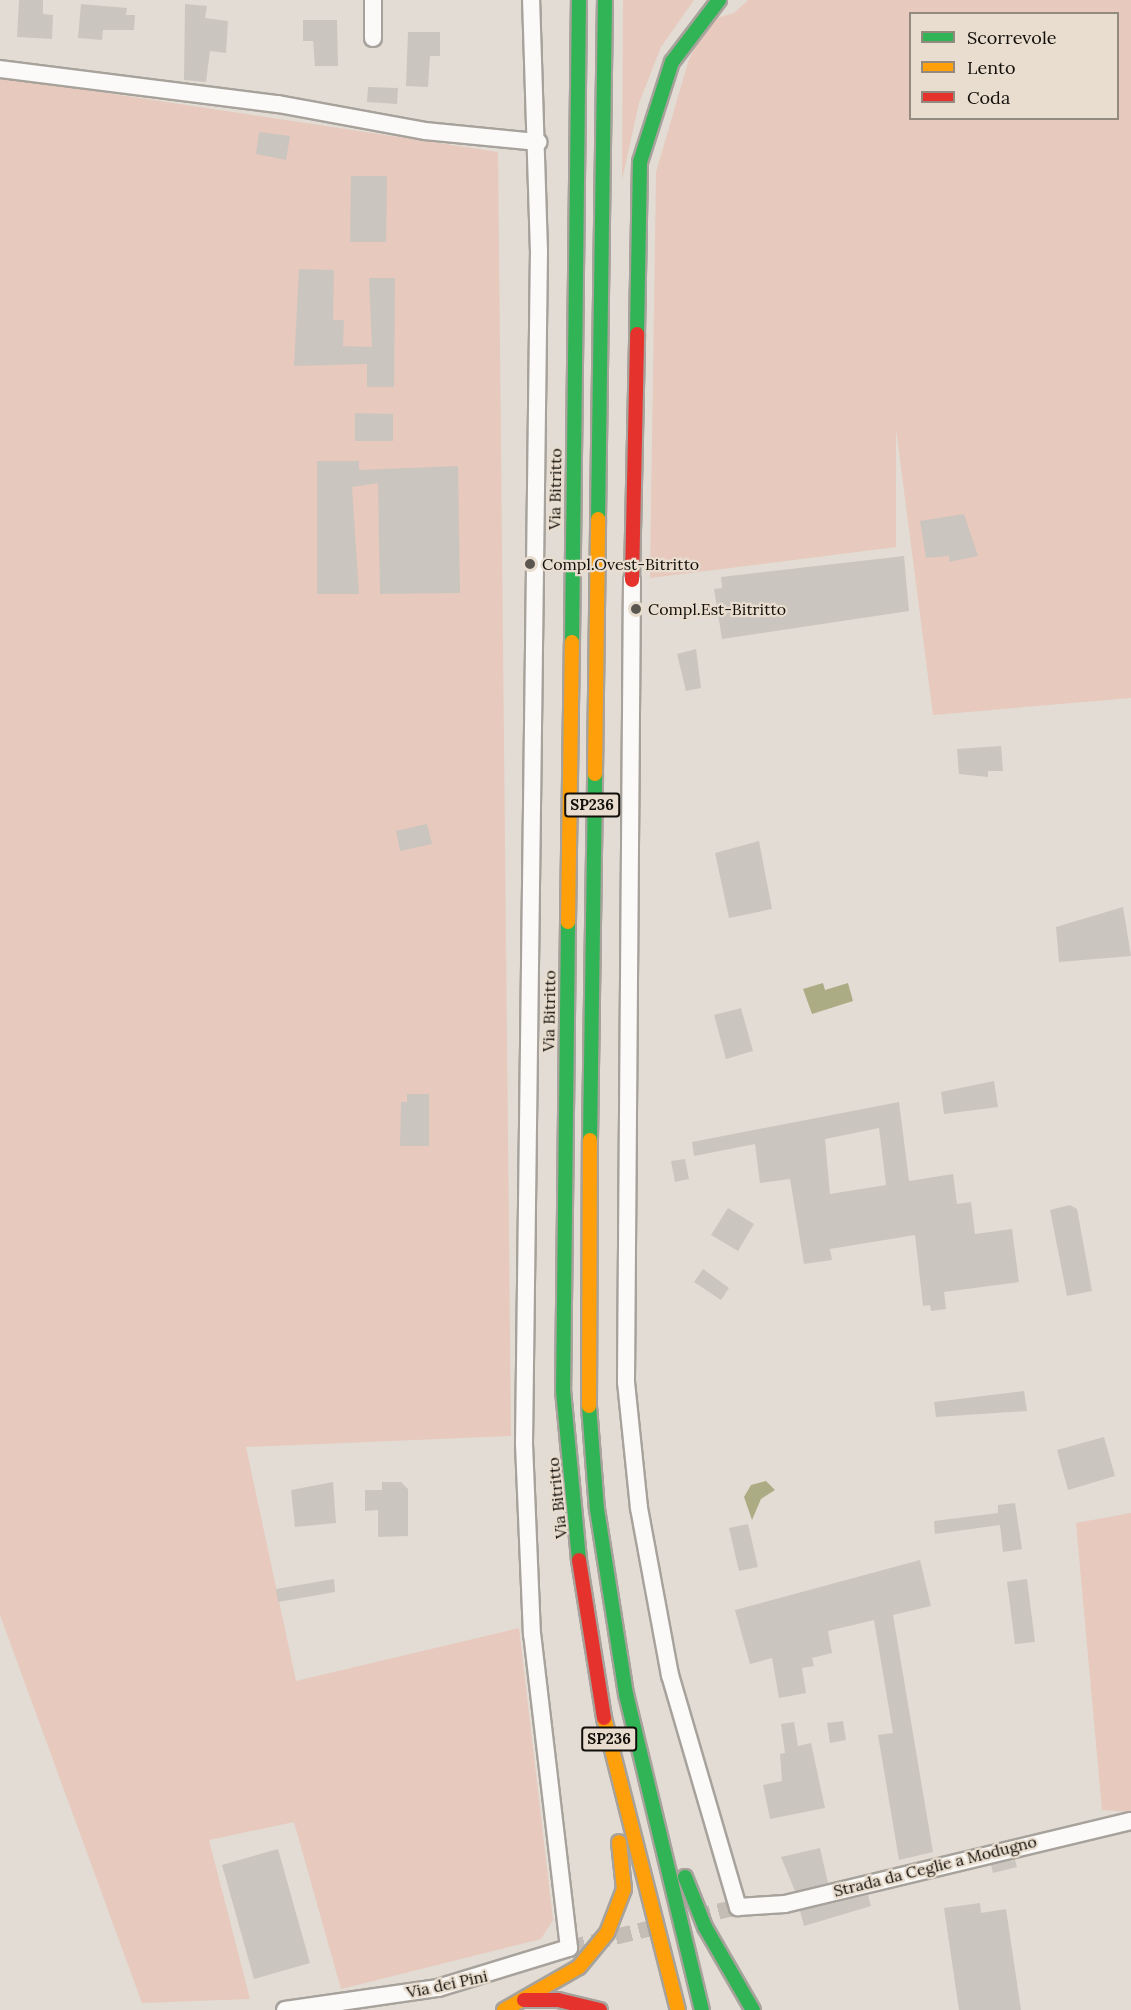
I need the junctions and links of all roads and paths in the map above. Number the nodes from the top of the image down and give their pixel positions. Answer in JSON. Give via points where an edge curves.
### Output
{"nodes":[{"id":1,"x":373,"y":0,"type":"edge"},
{"id":2,"x":531,"y":0,"type":"edge"},
{"id":3,"x":579,"y":0,"type":"edge"},
{"id":4,"x":605,"y":0,"type":"edge"},
{"id":5,"x":620,"y":0,"type":"edge"},
{"id":6,"x":718,"y":0,"type":"edge"},
{"id":7,"x":373,"y":38,"type":"dead end"},
{"id":8,"x":0,"y":69,"type":"edge"},
{"id":9,"x":538,"y":142,"type":"junction"},
{"id":10,"x":601,"y":143,"type":"junction"},
{"id":11,"x":632,"y":580,"type":"joint"},
{"id":12,"x":570,"y":1463,"type":"junction"},
{"id":13,"x":611,"y":1609,"type":"junction"},
{"id":14,"x":1131,"y":1821,"type":"edge"},
{"id":15,"x":521,"y":2000,"type":"junction"},
{"id":16,"x":285,"y":2010,"type":"edge"},
{"id":17,"x":504,"y":2010,"type":"edge"},
{"id":18,"x":600,"y":2010,"type":"edge"},
{"id":19,"x":678,"y":2010,"type":"edge"},
{"id":20,"x":702,"y":2010,"type":"edge"},
{"id":21,"x":753,"y":2010,"type":"edge"}],
"edges":[{"from":1,"to":7,"type":"street"},
{"from":2,"to":9,"type":"street"},
{"from":3,"to":12,"type":"highway","name":"Via Bitritto","number":"SP236","via":[[562,1322]]},
{"from":4,"to":10,"type":"highway","number":"SP236"},
{"from":5,"to":10,"type":"highway"},
{"from":6,"to":11,"type":"highway","via":[[672,62],[640,162]]},
{"from":8,"to":9,"type":"street"},
{"from":9,"to":16,"type":"street","name":"Via dei Pini","via":[[524,1443],[532,1635],[569,1948],[438,1988]]},
{"from":10,"to":13,"type":"highway","number":"SP236","via":[[586,1317],[597,1509]]},
{"from":11,"to":14,"type":"street","name":"Strada da Ceglie a Modugno","via":[[626,1382],[639,1508],[670,1675],[738,1907],[785,1904]]},
{"from":12,"to":15,"type":"highway","via":[[566,1560],[572,1609],[624,1889],[595,1951],[579,1967]]},
{"from":12,"to":19,"type":"highway","name":"Via Bitritto","number":"SP236","via":[[602,1707]]},
{"from":13,"to":20,"type":"highway","number":"SP236","via":[[648,1797]]},
{"from":13,"to":21,"type":"highway","via":[[638,1685],[688,1887]]},
{"from":15,"to":17,"type":"highway"},
{"from":15,"to":18,"type":"highway","via":[[558,2000]]}]}
